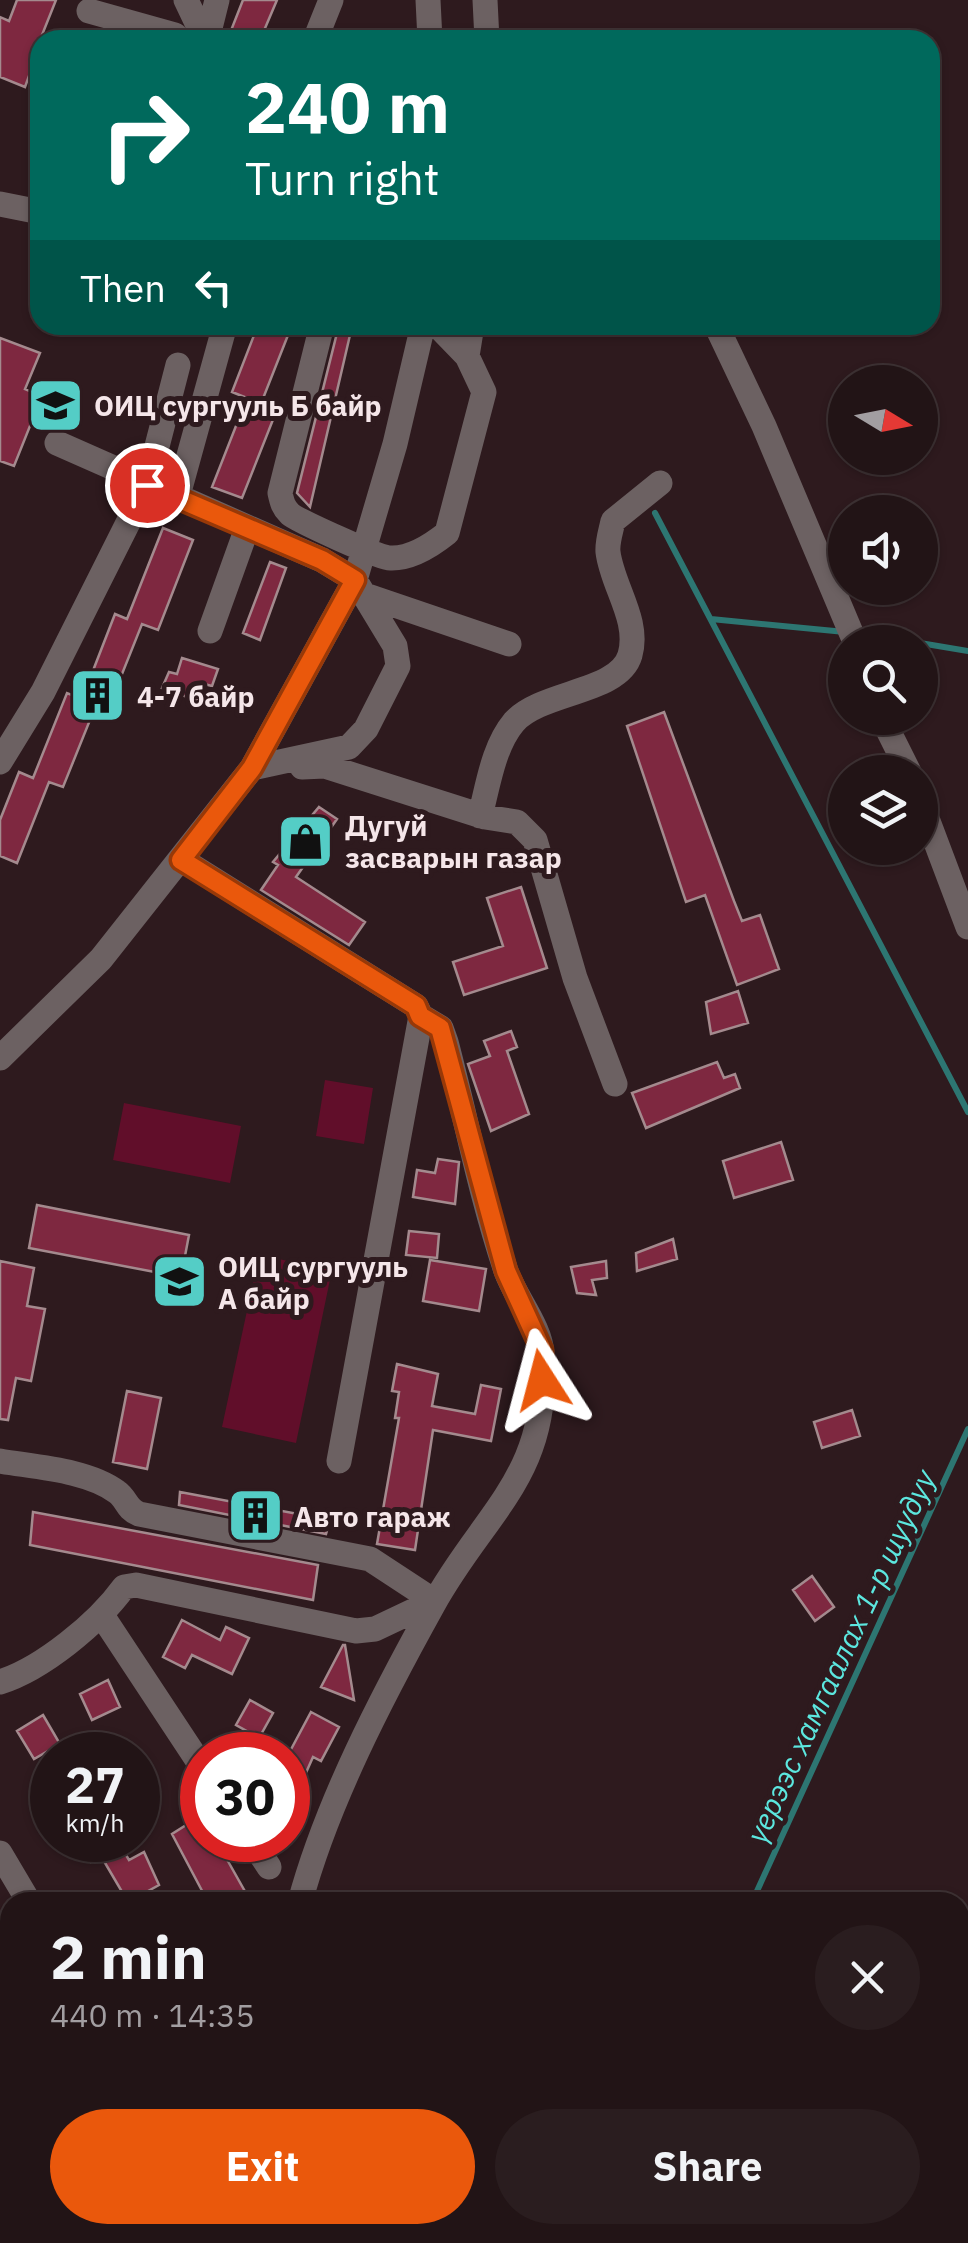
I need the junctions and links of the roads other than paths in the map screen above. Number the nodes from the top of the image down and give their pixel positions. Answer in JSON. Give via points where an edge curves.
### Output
{"nodes":[{"id":1,"x":186,"y":0,"type":"edge"},
{"id":2,"x":218,"y":0,"type":"edge"},
{"id":3,"x":332,"y":0,"type":"edge"},
{"id":4,"x":428,"y":0,"type":"edge"},
{"id":5,"x":485,"y":0,"type":"edge"},
{"id":6,"x":89,"y":11,"type":"dead end"},
{"id":7,"x":151,"y":30,"type":"edge"},
{"id":8,"x":201,"y":30,"type":"edge"},
{"id":9,"x":209,"y":30,"type":"edge"},
{"id":10,"x":319,"y":30,"type":"edge"},
{"id":11,"x":430,"y":30,"type":"edge"},
{"id":12,"x":486,"y":30,"type":"edge"},
{"id":13,"x":0,"y":204,"type":"edge"},
{"id":14,"x":30,"y":210,"type":"edge"},
{"id":15,"x":222,"y":335,"type":"edge"},
{"id":16,"x":320,"y":335,"type":"edge"},
{"id":17,"x":421,"y":335,"type":"edge"},
{"id":18,"x":447,"y":335,"type":"edge"},
{"id":19,"x":470,"y":335,"type":"edge"},
{"id":20,"x":721,"y":335,"type":"edge"},
{"id":21,"x":467,"y":356,"type":"junction"},
{"id":22,"x":178,"y":365,"type":"dead end"},
{"id":23,"x":58,"y":442,"type":"dead end"},
{"id":24,"x":660,"y":483,"type":"dead end"},
{"id":25,"x":147,"y":485,"type":"junction"},
{"id":26,"x":176,"y":498,"type":"junction"},
{"id":27,"x":247,"y":528,"type":"junction"},
{"id":28,"x":363,"y":553,"type":"junction"},
{"id":29,"x":358,"y":587,"type":"junction"},
{"id":30,"x":848,"y":625,"type":"edge"},
{"id":31,"x":210,"y":630,"type":"dead end"},
{"id":32,"x":508,"y":644,"type":"dead end"},
{"id":33,"x":0,"y":762,"type":"edge"},
{"id":34,"x":252,"y":768,"type":"junction"},
{"id":35,"x":480,"y":816,"type":"junction"},
{"id":36,"x":938,"y":848,"type":"edge"},
{"id":37,"x":181,"y":860,"type":"junction"},
{"id":38,"x":968,"y":927,"type":"edge"},
{"id":39,"x":420,"y":1016,"type":"junction"},
{"id":40,"x":0,"y":1058,"type":"edge"},
{"id":41,"x":616,"y":1084,"type":"dead end"},
{"id":42,"x":0,"y":1461,"type":"edge"},
{"id":43,"x":339,"y":1461,"type":"dead end"},
{"id":44,"x":434,"y":1602,"type":"junction"},
{"id":45,"x":102,"y":1617,"type":"junction"},
{"id":46,"x":0,"y":1682,"type":"edge"},
{"id":47,"x":180,"y":1734,"type":"edge"},
{"id":48,"x":0,"y":1853,"type":"edge"},
{"id":49,"x":266,"y":1862,"type":"edge"},
{"id":50,"x":269,"y":1867,"type":"dead end"},
{"id":51,"x":24,"y":1892,"type":"edge"},
{"id":52,"x":303,"y":1892,"type":"edge"}],
"edges":[{"from":1,"to":8,"type":"street"},
{"from":2,"to":9,"type":"street"},
{"from":3,"to":10,"type":"street"},
{"from":4,"to":11,"type":"street"},
{"from":5,"to":12,"type":"street"},
{"from":6,"to":7,"type":"street"},
{"from":13,"to":14,"type":"street"},
{"from":15,"to":26,"type":"street"},
{"from":16,"to":28,"type":"street","via":[[282,504]]},
{"from":17,"to":28,"type":"street"},
{"from":18,"to":21,"type":"street"},
{"from":19,"to":21,"type":"street"},
{"from":20,"to":30,"type":"street"},
{"from":21,"to":28,"type":"street","via":[[484,392],[447,533],[393,559]]},
{"from":22,"to":25,"type":"street"},
{"from":23,"to":25,"type":"street"},
{"from":24,"to":35,"type":"street","via":[[613,522],[608,550],[632,634],[629,659],[607,681],[548,698],[514,722],[494,762]]},
{"from":25,"to":26,"type":"street"},
{"from":25,"to":33,"type":"street","via":[[43,692]]},
{"from":26,"to":27,"type":"street"},
{"from":27,"to":29,"type":"street"},
{"from":27,"to":31,"type":"street"},
{"from":28,"to":29,"type":"street"},
{"from":29,"to":32,"type":"street"},
{"from":29,"to":34,"type":"street"},
{"from":29,"to":34,"type":"street","via":[[395,646],[398,666],[366,729],[350,747]]},
{"from":34,"to":35,"type":"street","via":[[325,766]]},
{"from":34,"to":37,"type":"street"},
{"from":35,"to":41,"type":"street","via":[[517,822],[535,840],[575,978]]},
{"from":36,"to":38,"type":"street"},
{"from":37,"to":39,"type":"street","via":[[416,1006]]},
{"from":37,"to":40,"type":"street","via":[[101,958]]},
{"from":39,"to":43,"type":"street"},
{"from":39,"to":44,"type":"street","via":[[440,1028],[446,1042],[506,1271],[542,1350],[540,1411],[527,1464]]},
{"from":42,"to":44,"type":"street","via":[[95,1480],[139,1514],[370,1559]]},
{"from":44,"to":45,"type":"street","via":[[356,1631],[136,1585],[124,1588]]},
{"from":44,"to":52,"type":"street","via":[[316,1840]]},
{"from":45,"to":46,"type":"street"},
{"from":45,"to":47,"type":"street"},
{"from":48,"to":51,"type":"street"},
{"from":49,"to":50,"type":"street"}]}
